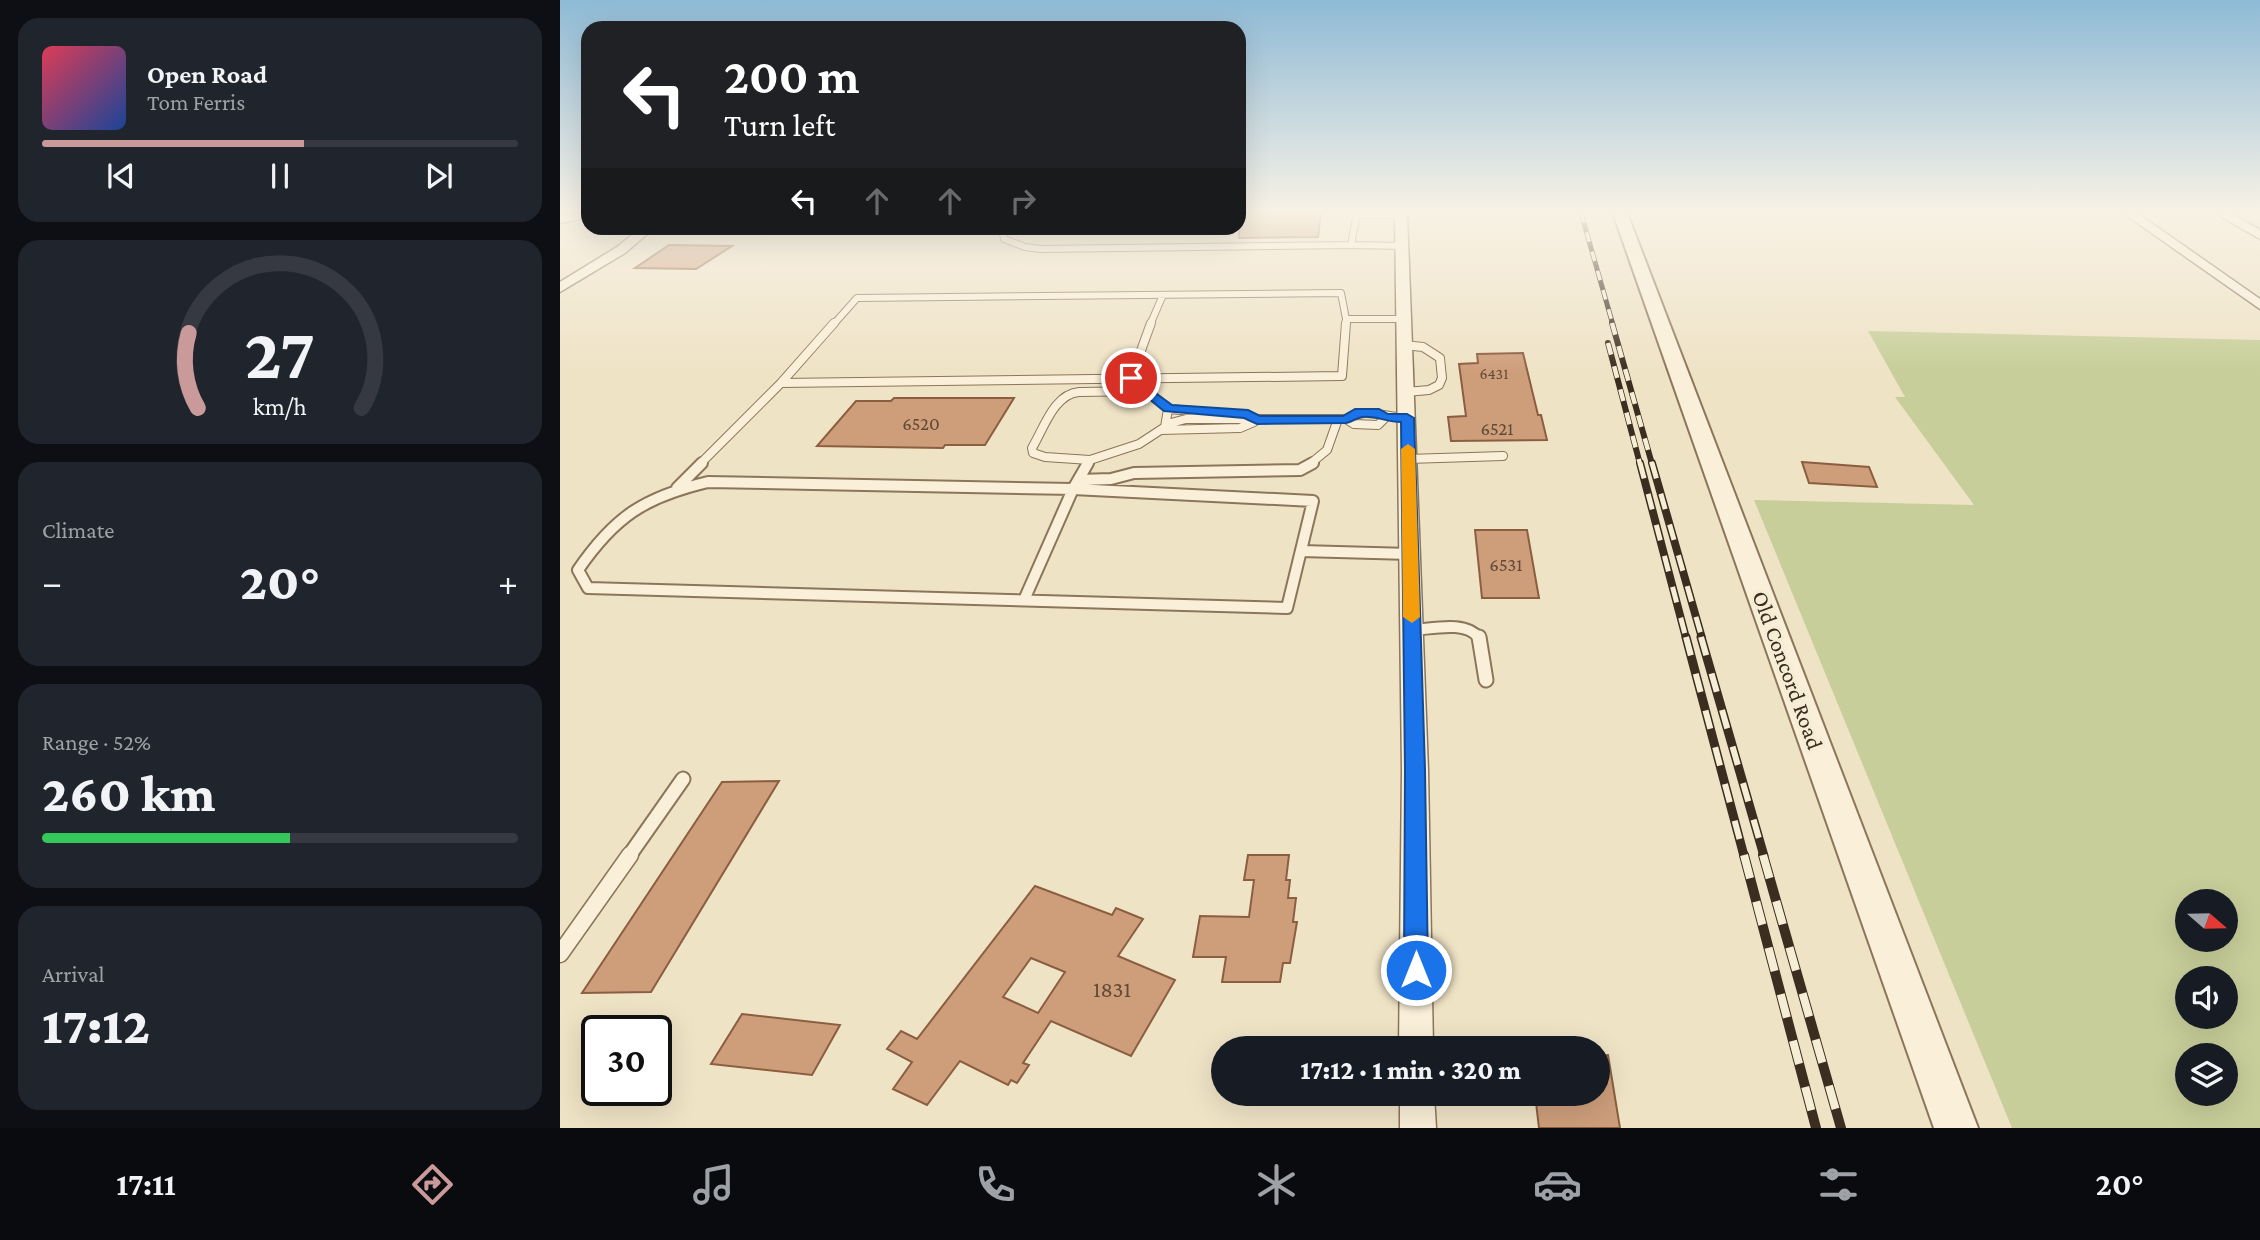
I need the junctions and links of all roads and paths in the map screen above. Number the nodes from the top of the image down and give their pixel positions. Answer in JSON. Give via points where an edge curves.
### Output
{"nodes":[{"id":1,"x":596,"y":266,"type":"edge"},
{"id":2,"x":1402,"y":266,"type":"edge"},
{"id":3,"x":1639,"y":266,"type":"edge"},
{"id":4,"x":2204,"y":266,"type":"edge"},
{"id":5,"x":560,"y":288,"type":"edge"},
{"id":6,"x":1163,"y":295,"type":"junction"},
{"id":7,"x":2260,"y":305,"type":"edge"},
{"id":8,"x":1346,"y":319,"type":"junction"},
{"id":9,"x":1403,"y":319,"type":"junction"},
{"id":10,"x":1404,"y":345,"type":"junction"},
{"id":11,"x":1131,"y":378,"type":"junction"},
{"id":12,"x":781,"y":383,"type":"junction"},
{"id":13,"x":1148,"y":391,"type":"junction"},
{"id":14,"x":1406,"y":392,"type":"junction"},
{"id":15,"x":1168,"y":409,"type":"junction"},
{"id":16,"x":1396,"y":418,"type":"junction"},
{"id":17,"x":1342,"y":419,"type":"junction"},
{"id":18,"x":1257,"y":420,"type":"junction"},
{"id":19,"x":1164,"y":427,"type":"junction"},
{"id":20,"x":1503,"y":456,"type":"dead end"},
{"id":21,"x":1408,"y":459,"type":"junction"},
{"id":22,"x":1090,"y":460,"type":"junction"},
{"id":23,"x":1076,"y":484,"type":"junction"},
{"id":24,"x":676,"y":489,"type":"junction"},
{"id":25,"x":1301,"y":551,"type":"junction"},
{"id":26,"x":1410,"y":554,"type":"junction"},
{"id":27,"x":1024,"y":600,"type":"junction"},
{"id":28,"x":1412,"y":630,"type":"junction"},
{"id":29,"x":1486,"y":680,"type":"dead end"},
{"id":30,"x":683,"y":779,"type":"dead end"},
{"id":31,"x":560,"y":954,"type":"edge"},
{"id":32,"x":1416,"y":1036,"type":"edge"},
{"id":33,"x":1417,"y":1106,"type":"edge"},
{"id":34,"x":1418,"y":1128,"type":"edge"},
{"id":35,"x":1956,"y":1128,"type":"edge"}],
"edges":[{"from":1,"to":5,"type":"street"},
{"from":2,"to":9,"type":"street"},
{"from":3,"to":35,"type":"street","name":"Old Concord Road"},
{"from":4,"to":7,"type":"street"},
{"from":6,"to":8,"type":"lane","via":[[1341,293]]},
{"from":6,"to":11,"type":"lane"},
{"from":6,"to":12,"type":"lane","via":[[857,298]]},
{"from":8,"to":9,"type":"lane"},
{"from":8,"to":11,"type":"lane","via":[[1342,376]]},
{"from":9,"to":10,"type":"street"},
{"from":10,"to":14,"type":"street"},
{"from":10,"to":14,"type":"lane","via":[[1433,351],[1440,358],[1442,378],[1429,390]]},
{"from":11,"to":12,"type":"lane"},
{"from":11,"to":13,"type":"lane"},
{"from":12,"to":24,"type":"lane"},
{"from":13,"to":15,"type":"lane"},
{"from":13,"to":22,"type":"lane","via":[[1079,392],[1060,399],[1033,453]]},
{"from":14,"to":16,"type":"street"},
{"from":15,"to":18,"type":"lane","via":[[1248,414]]},
{"from":15,"to":19,"type":"lane"},
{"from":16,"to":17,"type":"lane","via":[[1378,425]]},
{"from":16,"to":21,"type":"street"},
{"from":17,"to":18,"type":"lane"},
{"from":17,"to":23,"type":"lane","via":[[1323,458],[1300,470],[1134,473]]},
{"from":18,"to":19,"type":"lane","via":[[1240,428]]},
{"from":19,"to":22,"type":"lane","via":[[1152,437]]},
{"from":20,"to":21,"type":"lane"},
{"from":21,"to":26,"type":"street"},
{"from":22,"to":23,"type":"lane"},
{"from":23,"to":24,"type":"lane","via":[[708,482]]},
{"from":23,"to":25,"type":"lane","via":[[1313,501]]},
{"from":23,"to":27,"type":"lane"},
{"from":24,"to":27,"type":"lane","via":[[623,514],[597,542],[578,570],[589,588]]},
{"from":25,"to":26,"type":"lane"},
{"from":25,"to":27,"type":"lane","via":[[1287,608]]},
{"from":26,"to":28,"type":"street"},
{"from":28,"to":29,"type":"lane","via":[[1474,631],[1479,636]]},
{"from":28,"to":32,"type":"street"},
{"from":30,"to":31,"type":"lane"},
{"from":33,"to":34,"type":"street"}]}
